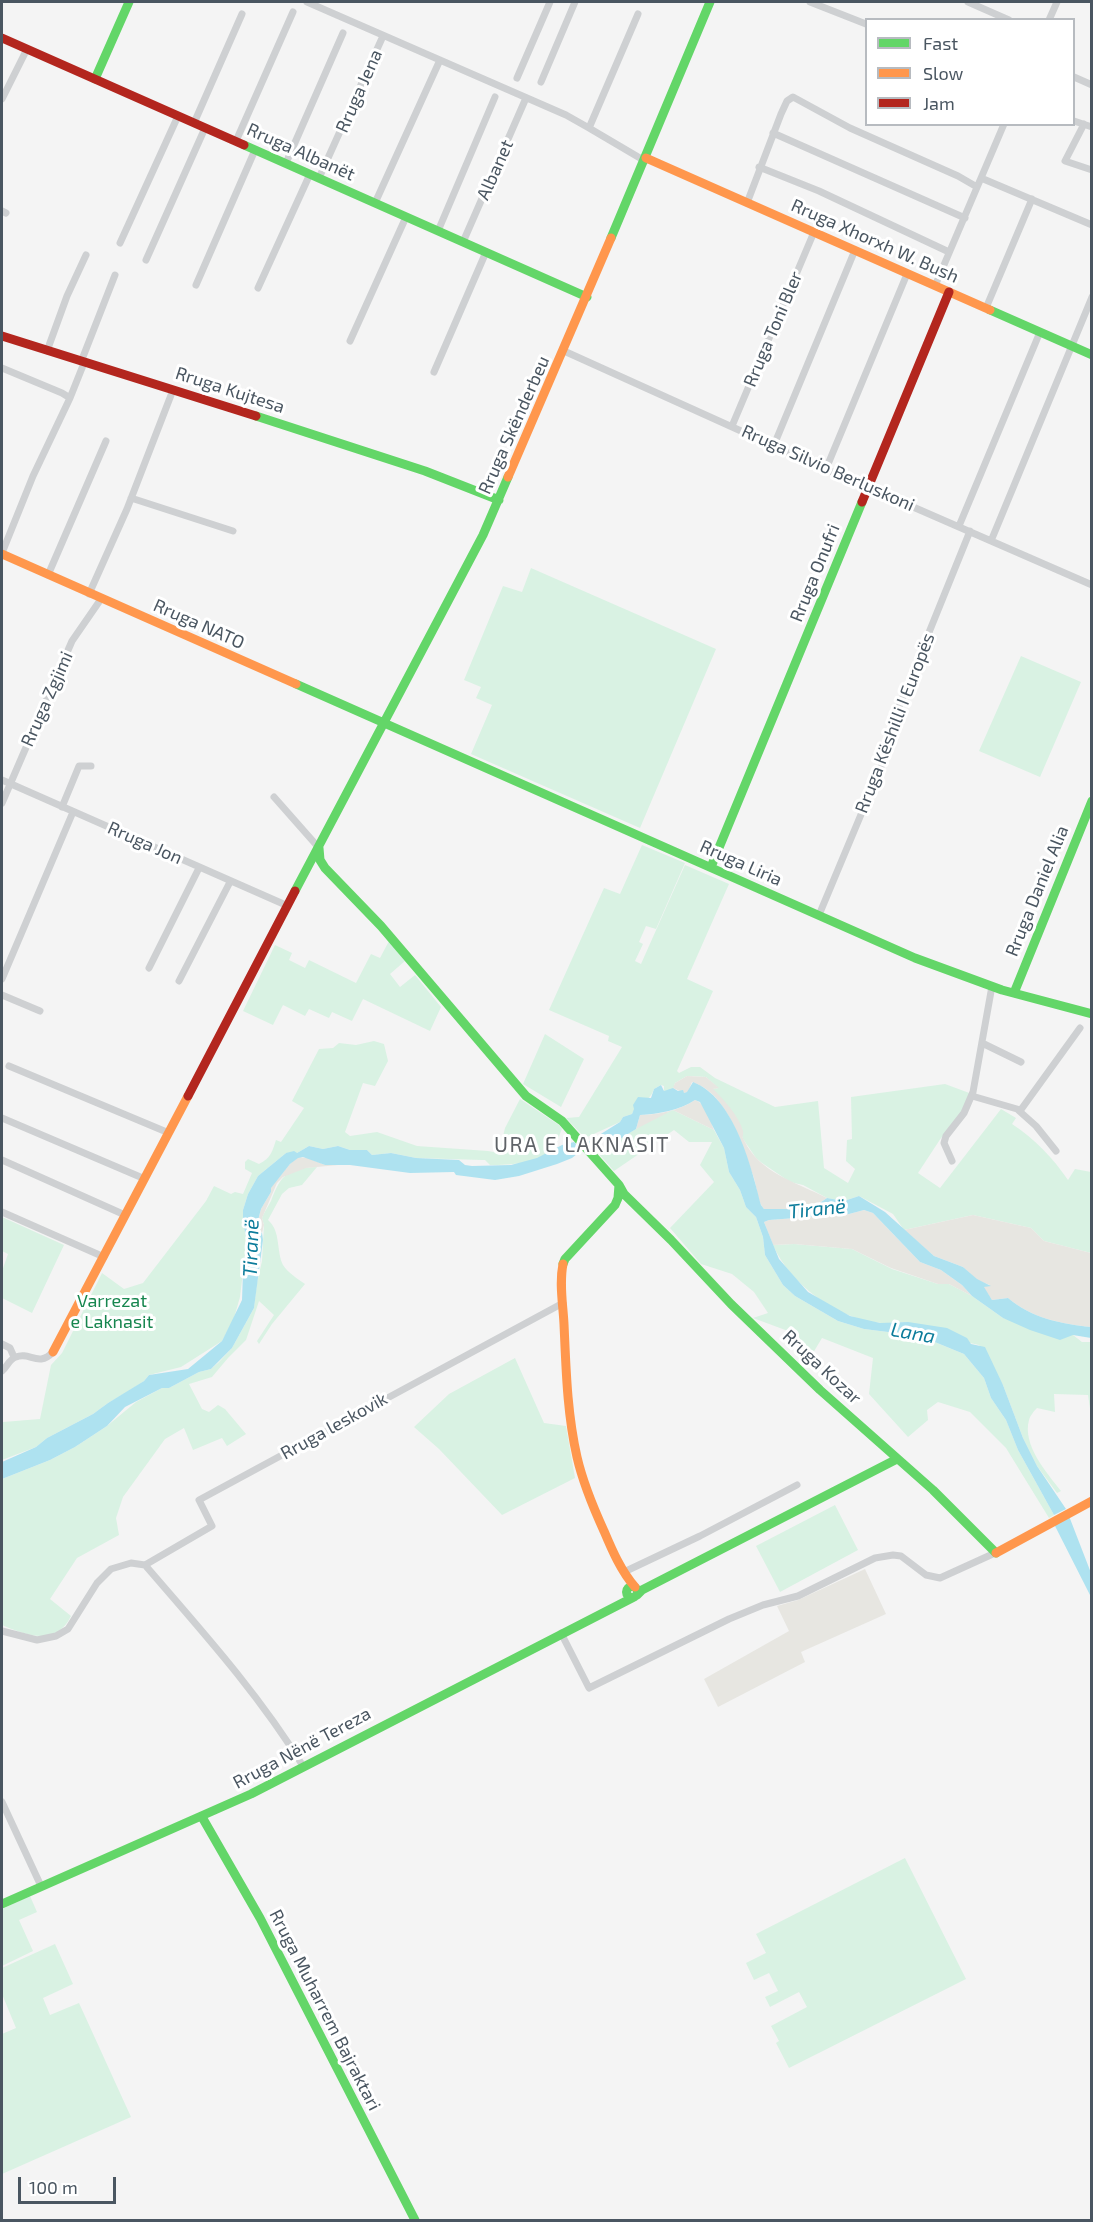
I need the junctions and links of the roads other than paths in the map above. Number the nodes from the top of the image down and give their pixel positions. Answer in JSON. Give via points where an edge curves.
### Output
{"nodes":[{"id":1,"x":129,"y":2,"type":"edge"},
{"id":2,"x":307,"y":2,"type":"edge"},
{"id":3,"x":550,"y":2,"type":"edge"},
{"id":4,"x":575,"y":2,"type":"edge"},
{"id":5,"x":710,"y":2,"type":"edge"},
{"id":6,"x":810,"y":2,"type":"edge"},
{"id":7,"x":968,"y":2,"type":"edge"},
{"id":8,"x":1057,"y":2,"type":"edge"},
{"id":9,"x":293,"y":12,"type":"dead end"},
{"id":10,"x":242,"y":14,"type":"dead end"},
{"id":11,"x":638,"y":14,"type":"dead end"},
{"id":12,"x":1004,"y":18,"type":"edge"},
{"id":13,"x":1050,"y":18,"type":"edge"},
{"id":14,"x":865,"y":23,"type":"edge"},
{"id":15,"x":344,"y":33,"type":"dead end"},
{"id":16,"x":383,"y":36,"type":"junction"},
{"id":17,"x":2,"y":38,"type":"edge"},
{"id":18,"x":27,"y":49,"type":"junction"},
{"id":19,"x":440,"y":60,"type":"junction"},
{"id":20,"x":1075,"y":77,"type":"edge"},
{"id":21,"x":517,"y":78,"type":"dead end"},
{"id":22,"x":95,"y":80,"type":"junction"},
{"id":23,"x":541,"y":82,"type":"dead end"},
{"id":24,"x":1092,"y":85,"type":"edge"},
{"id":25,"x":495,"y":97,"type":"dead end"},
{"id":26,"x":526,"y":98,"type":"junction"},
{"id":27,"x":2,"y":99,"type":"edge"},
{"id":28,"x":178,"y":116,"type":"junction"},
{"id":29,"x":1075,"y":121,"type":"edge"},
{"id":30,"x":194,"y":123,"type":"junction"},
{"id":31,"x":1084,"y":124,"type":"junction"},
{"id":32,"x":1003,"y":126,"type":"edge"},
{"id":33,"x":1092,"y":127,"type":"edge"},
{"id":34,"x":206,"y":128,"type":"junction"},
{"id":35,"x":589,"y":128,"type":"junction"},
{"id":36,"x":773,"y":132,"type":"junction"},
{"id":37,"x":236,"y":141,"type":"junction"},
{"id":38,"x":255,"y":150,"type":"junction"},
{"id":39,"x":645,"y":160,"type":"junction"},
{"id":40,"x":286,"y":164,"type":"junction"},
{"id":41,"x":759,"y":167,"type":"junction"},
{"id":42,"x":1092,"y":170,"type":"edge"},
{"id":43,"x":310,"y":174,"type":"junction"},
{"id":44,"x":319,"y":178,"type":"junction"},
{"id":45,"x":981,"y":178,"type":"junction"},
{"id":46,"x":977,"y":187,"type":"junction"},
{"id":47,"x":1032,"y":199,"type":"junction"},
{"id":48,"x":375,"y":203,"type":"junction"},
{"id":49,"x":747,"y":203,"type":"junction"},
{"id":50,"x":406,"y":217,"type":"junction"},
{"id":51,"x":964,"y":218,"type":"junction"},
{"id":52,"x":1092,"y":225,"type":"edge"},
{"id":53,"x":438,"y":231,"type":"junction"},
{"id":54,"x":814,"y":232,"type":"junction"},
{"id":55,"x":463,"y":242,"type":"junction"},
{"id":56,"x":120,"y":243,"type":"dead end"},
{"id":57,"x":855,"y":250,"type":"junction"},
{"id":58,"x":486,"y":252,"type":"junction"},
{"id":59,"x":949,"y":252,"type":"junction"},
{"id":60,"x":86,"y":255,"type":"dead end"},
{"id":61,"x":146,"y":260,"type":"dead end"},
{"id":62,"x":908,"y":274,"type":"junction"},
{"id":63,"x":115,"y":275,"type":"dead end"},
{"id":64,"x":196,"y":285,"type":"dead end"},
{"id":65,"x":935,"y":286,"type":"junction"},
{"id":66,"x":258,"y":288,"type":"dead end"},
{"id":67,"x":949,"y":292,"type":"junction"},
{"id":68,"x":587,"y":297,"type":"junction"},
{"id":69,"x":1092,"y":297,"type":"edge"},
{"id":70,"x":986,"y":308,"type":"junction"},
{"id":71,"x":1040,"y":332,"type":"junction"},
{"id":72,"x":2,"y":336,"type":"edge"},
{"id":73,"x":350,"y":340,"type":"dead end"},
{"id":74,"x":1071,"y":346,"type":"junction"},
{"id":75,"x":47,"y":351,"type":"junction"},
{"id":76,"x":564,"y":351,"type":"junction"},
{"id":77,"x":1092,"y":355,"type":"edge"},
{"id":78,"x":83,"y":362,"type":"junction"},
{"id":79,"x":2,"y":368,"type":"edge"},
{"id":80,"x":434,"y":372,"type":"dead end"},
{"id":81,"x":173,"y":390,"type":"junction"},
{"id":82,"x":70,"y":398,"type":"junction"},
{"id":83,"x":732,"y":426,"type":"junction"},
{"id":84,"x":106,"y":441,"type":"dead end"},
{"id":85,"x":774,"y":445,"type":"junction"},
{"id":86,"x":826,"y":469,"type":"junction"},
{"id":87,"x":868,"y":487,"type":"junction"},
{"id":88,"x":131,"y":498,"type":"junction"},
{"id":89,"x":499,"y":500,"type":"junction"},
{"id":90,"x":958,"y":526,"type":"junction"},
{"id":91,"x":233,"y":531,"type":"dead end"},
{"id":92,"x":970,"y":531,"type":"junction"},
{"id":93,"x":990,"y":540,"type":"junction"},
{"id":94,"x":2,"y":553,"type":"edge"},
{"id":95,"x":48,"y":575,"type":"junction"},
{"id":96,"x":1092,"y":585,"type":"edge"},
{"id":97,"x":89,"y":594,"type":"junction"},
{"id":98,"x":101,"y":599,"type":"junction"},
{"id":99,"x":384,"y":724,"type":"junction"},
{"id":100,"x":91,"y":766,"type":"dead end"},
{"id":101,"x":2,"y":780,"type":"edge"},
{"id":102,"x":10,"y":784,"type":"junction"},
{"id":103,"x":274,"y":796,"type":"dead end"},
{"id":104,"x":2,"y":803,"type":"edge"},
{"id":105,"x":1091,"y":805,"type":"edge"},
{"id":106,"x":62,"y":807,"type":"junction"},
{"id":107,"x":73,"y":812,"type":"junction"},
{"id":108,"x":319,"y":848,"type":"junction"},
{"id":109,"x":711,"y":867,"type":"junction"},
{"id":110,"x":199,"y":868,"type":"junction"},
{"id":111,"x":325,"y":868,"type":"junction"},
{"id":112,"x":307,"y":870,"type":"junction"},
{"id":113,"x":230,"y":882,"type":"junction"},
{"id":114,"x":288,"y":906,"type":"junction"},
{"id":115,"x":819,"y":915,"type":"junction"},
{"id":116,"x":149,"y":969,"type":"dead end"},
{"id":117,"x":2,"y":979,"type":"edge"},
{"id":118,"x":179,"y":981,"type":"dead end"},
{"id":119,"x":992,"y":987,"type":"junction"},
{"id":120,"x":1014,"y":993,"type":"junction"},
{"id":121,"x":2,"y":995,"type":"edge"},
{"id":122,"x":39,"y":1011,"type":"dead end"},
{"id":123,"x":1092,"y":1014,"type":"edge"},
{"id":124,"x":1080,"y":1028,"type":"dead end"},
{"id":125,"x":982,"y":1043,"type":"junction"},
{"id":126,"x":1020,"y":1062,"type":"dead end"},
{"id":127,"x":9,"y":1066,"type":"dead end"},
{"id":128,"x":972,"y":1096,"type":"junction"},
{"id":129,"x":1020,"y":1111,"type":"junction"},
{"id":130,"x":2,"y":1118,"type":"edge"},
{"id":131,"x":169,"y":1133,"type":"junction"},
{"id":132,"x":1056,"y":1150,"type":"dead end"},
{"id":133,"x":2,"y":1160,"type":"edge"},
{"id":134,"x":952,"y":1161,"type":"dead end"},
{"id":135,"x":145,"y":1179,"type":"junction"},
{"id":136,"x":617,"y":1182,"type":"junction"},
{"id":137,"x":631,"y":1201,"type":"junction"},
{"id":138,"x":615,"y":1205,"type":"junction"},
{"id":139,"x":2,"y":1212,"type":"edge"},
{"id":140,"x":125,"y":1215,"type":"junction"},
{"id":141,"x":104,"y":1257,"type":"junction"},
{"id":142,"x":563,"y":1303,"type":"junction"},
{"id":143,"x":2,"y":1344,"type":"edge"},
{"id":144,"x":53,"y":1352,"type":"joint"},
{"id":145,"x":14,"y":1357,"type":"junction"},
{"id":146,"x":2,"y":1371,"type":"edge"},
{"id":147,"x":897,"y":1459,"type":"junction"},
{"id":148,"x":797,"y":1485,"type":"dead end"},
{"id":149,"x":1092,"y":1501,"type":"edge"},
{"id":150,"x":995,"y":1553,"type":"junction"},
{"id":151,"x":145,"y":1565,"type":"junction"},
{"id":152,"x":624,"y":1572,"type":"junction"},
{"id":153,"x":634,"y":1591,"type":"junction"},
{"id":154,"x":2,"y":1630,"type":"edge"},
{"id":155,"x":561,"y":1633,"type":"junction"},
{"id":156,"x":303,"y":1766,"type":"junction"},
{"id":157,"x":2,"y":1802,"type":"edge"},
{"id":158,"x":202,"y":1816,"type":"junction"},
{"id":159,"x":41,"y":1886,"type":"junction"},
{"id":160,"x":2,"y":1904,"type":"edge"},
{"id":161,"x":415,"y":2220,"type":"edge"}],
"edges":[{"from":1,"to":22,"type":"street"},
{"from":2,"to":16,"type":"street"},
{"from":3,"to":21,"type":"street"},
{"from":4,"to":23,"type":"street"},
{"from":5,"to":39,"type":"street","name":"Rruga Skënderbeu"},
{"from":6,"to":14,"type":"street"},
{"from":7,"to":12,"type":"street"},
{"from":8,"to":13,"type":"street"},
{"from":9,"to":37,"type":"street"},
{"from":10,"to":30,"type":"street"},
{"from":11,"to":35,"type":"street"},
{"from":15,"to":40,"type":"street"},
{"from":16,"to":19,"type":"street"},
{"from":16,"to":44,"type":"street","name":"Rruga Jena"},
{"from":17,"to":18,"type":"street","name":"Rruga Albanët"},
{"from":18,"to":22,"type":"street","name":"Rruga Albanët"},
{"from":18,"to":27,"type":"street"},
{"from":19,"to":26,"type":"street"},
{"from":19,"to":48,"type":"street"},
{"from":20,"to":24,"type":"street"},
{"from":22,"to":28,"type":"street","name":"Rruga Albanët"},
{"from":25,"to":53,"type":"street"},
{"from":26,"to":35,"type":"street"},
{"from":26,"to":55,"type":"street","name":"Albanet"},
{"from":28,"to":30,"type":"street","name":"Rruga Albanët"},
{"from":28,"to":56,"type":"street"},
{"from":29,"to":31,"type":"street"},
{"from":30,"to":34,"type":"street","name":"Rruga Albanët"},
{"from":31,"to":33,"type":"street"},
{"from":31,"to":42,"type":"street","via":[[1065,161]]},
{"from":32,"to":45,"type":"street"},
{"from":34,"to":37,"type":"street","name":"Rruga Albanët"},
{"from":34,"to":61,"type":"street"},
{"from":35,"to":39,"type":"street"},
{"from":36,"to":41,"type":"street"},
{"from":36,"to":46,"type":"street","via":[[787,101],[793,97]]},
{"from":36,"to":51,"type":"street"},
{"from":37,"to":38,"type":"street","name":"Rruga Albanët"},
{"from":38,"to":40,"type":"street","name":"Rruga Albanët"},
{"from":38,"to":64,"type":"street"},
{"from":39,"to":49,"type":"street","name":"Rruga Xhorxh W. Bush"},
{"from":39,"to":68,"type":"street","name":"Rruga Skënderbeu"},
{"from":40,"to":43,"type":"street","name":"Rruga Albanët"},
{"from":41,"to":49,"type":"street"},
{"from":41,"to":59,"type":"street"},
{"from":43,"to":44,"type":"street","name":"Rruga Albanët"},
{"from":43,"to":66,"type":"street"},
{"from":44,"to":48,"type":"street","name":"Rruga Albanët"},
{"from":45,"to":46,"type":"street"},
{"from":45,"to":47,"type":"street"},
{"from":46,"to":51,"type":"street"},
{"from":47,"to":52,"type":"street"},
{"from":47,"to":70,"type":"street"},
{"from":48,"to":50,"type":"street","name":"Rruga Albanët"},
{"from":49,"to":54,"type":"street","name":"Rruga Xhorxh W. Bush"},
{"from":50,"to":53,"type":"street","name":"Rruga Albanët"},
{"from":50,"to":73,"type":"street"},
{"from":51,"to":59,"type":"street"},
{"from":53,"to":55,"type":"street","name":"Rruga Albanët"},
{"from":54,"to":57,"type":"street","name":"Rruga Xhorxh W. Bush"},
{"from":54,"to":83,"type":"street","name":"Rruga Toni Bler"},
{"from":55,"to":58,"type":"street","name":"Rruga Albanët"},
{"from":57,"to":62,"type":"street","name":"Rruga Xhorxh W. Bush"},
{"from":57,"to":85,"type":"street"},
{"from":58,"to":68,"type":"street","name":"Rruga Albanët"},
{"from":58,"to":80,"type":"street"},
{"from":59,"to":65,"type":"street"},
{"from":60,"to":75,"type":"street"},
{"from":62,"to":65,"type":"street","name":"Rruga Xhorxh W. Bush"},
{"from":62,"to":86,"type":"street"},
{"from":63,"to":78,"type":"street"},
{"from":65,"to":67,"type":"street","name":"Rruga Xhorxh W. Bush"},
{"from":67,"to":70,"type":"street","name":"Rruga Xhorxh W. Bush"},
{"from":67,"to":87,"type":"street","name":"Rruga Onufri"},
{"from":68,"to":76,"type":"street","name":"Rruga Skënderbeu"},
{"from":69,"to":74,"type":"street"},
{"from":70,"to":71,"type":"street","name":"Rruga Xhorxh W. Bush"},
{"from":71,"to":74,"type":"street","name":"Rruga Xhorxh W. Bush"},
{"from":71,"to":90,"type":"street"},
{"from":72,"to":75,"type":"street","name":"Rruga Kujtesa"},
{"from":74,"to":77,"type":"street","name":"Rruga Xhorxh W. Bush"},
{"from":74,"to":93,"type":"street"},
{"from":75,"to":78,"type":"street","name":"Rruga Kujtesa"},
{"from":76,"to":83,"type":"street","name":"Rruga Silvio Berluskoni"},
{"from":76,"to":89,"type":"street","name":"Rruga Skënderbeu"},
{"from":78,"to":81,"type":"street","name":"Rruga Kujtesa"},
{"from":78,"to":82,"type":"street"},
{"from":79,"to":82,"type":"street"},
{"from":81,"to":88,"type":"street"},
{"from":81,"to":89,"type":"street","name":"Rruga Kujtesa","via":[[392,460]]},
{"from":82,"to":94,"type":"street"},
{"from":83,"to":85,"type":"street","name":"Rruga Silvio Berluskoni"},
{"from":84,"to":95,"type":"street"},
{"from":85,"to":86,"type":"street","name":"Rruga Silvio Berluskoni"},
{"from":86,"to":87,"type":"street","name":"Rruga Silvio Berluskoni"},
{"from":87,"to":90,"type":"street","name":"Rruga Silvio Berluskoni"},
{"from":87,"to":109,"type":"street","name":"Rruga Onufri"},
{"from":88,"to":91,"type":"street"},
{"from":88,"to":97,"type":"street"},
{"from":89,"to":99,"type":"street","name":"Rruga Skënderbeu"},
{"from":90,"to":92,"type":"street","name":"Rruga Silvio Berluskoni"},
{"from":92,"to":93,"type":"street","name":"Rruga Silvio Berluskoni"},
{"from":92,"to":115,"type":"street","name":"Rruga Këshilli I Europës","via":[[896,714],[898,726]]},
{"from":93,"to":96,"type":"street","name":"Rruga Silvio Berluskoni"},
{"from":94,"to":95,"type":"street","name":"Rruga NATO"},
{"from":95,"to":97,"type":"street","name":"Rruga NATO"},
{"from":97,"to":98,"type":"street","name":"Rruga NATO"},
{"from":98,"to":99,"type":"street","name":"Rruga NATO"},
{"from":98,"to":102,"type":"street","name":"Rruga Zgjimi","via":[[72,641]]},
{"from":99,"to":108,"type":"street","name":"Rruga Skënderbeu"},
{"from":99,"to":109,"type":"street","name":"Rruga Liria"},
{"from":100,"to":106,"type":"street","via":[[79,766]]},
{"from":101,"to":102,"type":"street","name":"Rruga Jon"},
{"from":102,"to":104,"type":"street","name":"Rruga Zgjimi"},
{"from":102,"to":106,"type":"street","name":"Rruga Jon"},
{"from":103,"to":108,"type":"street"},
{"from":105,"to":120,"type":"street","name":"Rruga Daniel Alia"},
{"from":106,"to":107,"type":"street","name":"Rruga Jon"},
{"from":107,"to":110,"type":"street","name":"Rruga Jon"},
{"from":107,"to":117,"type":"street"},
{"from":108,"to":111,"type":"street"},
{"from":108,"to":112,"type":"street","name":"Rruga Skënderbeu"},
{"from":109,"to":115,"type":"street","name":"Rruga Liria"},
{"from":110,"to":113,"type":"street","name":"Rruga Jon"},
{"from":110,"to":116,"type":"street"},
{"from":111,"to":112,"type":"street","via":[[316,865]]},
{"from":111,"to":136,"type":"street","via":[[381,926],[526,1096],[562,1121]]},
{"from":112,"to":114,"type":"street","name":"Rruga Skënderbeu"},
{"from":113,"to":114,"type":"street","name":"Rruga Jon"},
{"from":113,"to":118,"type":"street"},
{"from":114,"to":131,"type":"street","name":"Rruga Skënderbeu"},
{"from":115,"to":119,"type":"street","name":"Rruga Liria","via":[[921,961]]},
{"from":119,"to":120,"type":"street","name":"Rruga Liria"},
{"from":119,"to":125,"type":"street"},
{"from":120,"to":123,"type":"street","name":"Rruga Liria"},
{"from":121,"to":122,"type":"street"},
{"from":124,"to":129,"type":"street"},
{"from":125,"to":126,"type":"street"},
{"from":125,"to":128,"type":"street"},
{"from":127,"to":131,"type":"street"},
{"from":128,"to":129,"type":"street"},
{"from":128,"to":134,"type":"street","via":[[946,1136],[944,1143]]},
{"from":129,"to":132,"type":"street"},
{"from":130,"to":135,"type":"street"},
{"from":131,"to":135,"type":"street","name":"Rruga Skënderbeu"},
{"from":133,"to":140,"type":"street"},
{"from":135,"to":140,"type":"street","name":"Rruga Skënderbeu"},
{"from":136,"to":137,"type":"street","name":"Rruga Kozar"},
{"from":136,"to":138,"type":"street"},
{"from":137,"to":138,"type":"street"},
{"from":137,"to":147,"type":"street","name":"Rruga Kozar","via":[[812,1383]]},
{"from":138,"to":142,"type":"street","via":[[565,1259]]},
{"from":139,"to":141,"type":"street"},
{"from":140,"to":141,"type":"street","name":"Rruga Skënderbeu"},
{"from":141,"to":144,"type":"street","name":"Rruga Skënderbeu"},
{"from":142,"to":151,"type":"street","name":"Rruga leskovik","via":[[199,1500],[212,1526]]},
{"from":142,"to":152,"type":"street","via":[[567,1379],[579,1464]]},
{"from":143,"to":145,"type":"street","via":[[10,1348]]},
{"from":144,"to":145,"type":"street","via":[[39,1360]]},
{"from":145,"to":146,"type":"street"},
{"from":147,"to":150,"type":"street","name":"Rruga Kozar"},
{"from":147,"to":153,"type":"street","name":"Rruga Nënë Tereza"},
{"from":148,"to":152,"type":"street"},
{"from":149,"to":150,"type":"street"},
{"from":150,"to":155,"type":"street","via":[[940,1578],[926,1575],[901,1556],[875,1558],[798,1596],[729,1619],[589,1688]]},
{"from":151,"to":154,"type":"street","via":[[131,1563],[111,1569],[97,1583],[68,1629],[56,1636],[37,1640]]},
{"from":151,"to":156,"type":"street","via":[[226,1658],[269,1713]]},
{"from":152,"to":153,"type":"street"},
{"from":153,"to":155,"type":"street","name":"Rruga Nënë Tereza","via":[[612,1608]]},
{"from":155,"to":156,"type":"street","name":"Rruga Nënë Tereza"},
{"from":156,"to":158,"type":"street","name":"Rruga Nënë Tereza"},
{"from":157,"to":159,"type":"street"},
{"from":158,"to":159,"type":"street","name":"Rruga Nënë Tereza"},
{"from":158,"to":161,"type":"street","name":"Rruga Muharrem Bajraktari","via":[[260,1918]]},
{"from":159,"to":160,"type":"street","name":"Rruga Nënë Tereza"}]}
